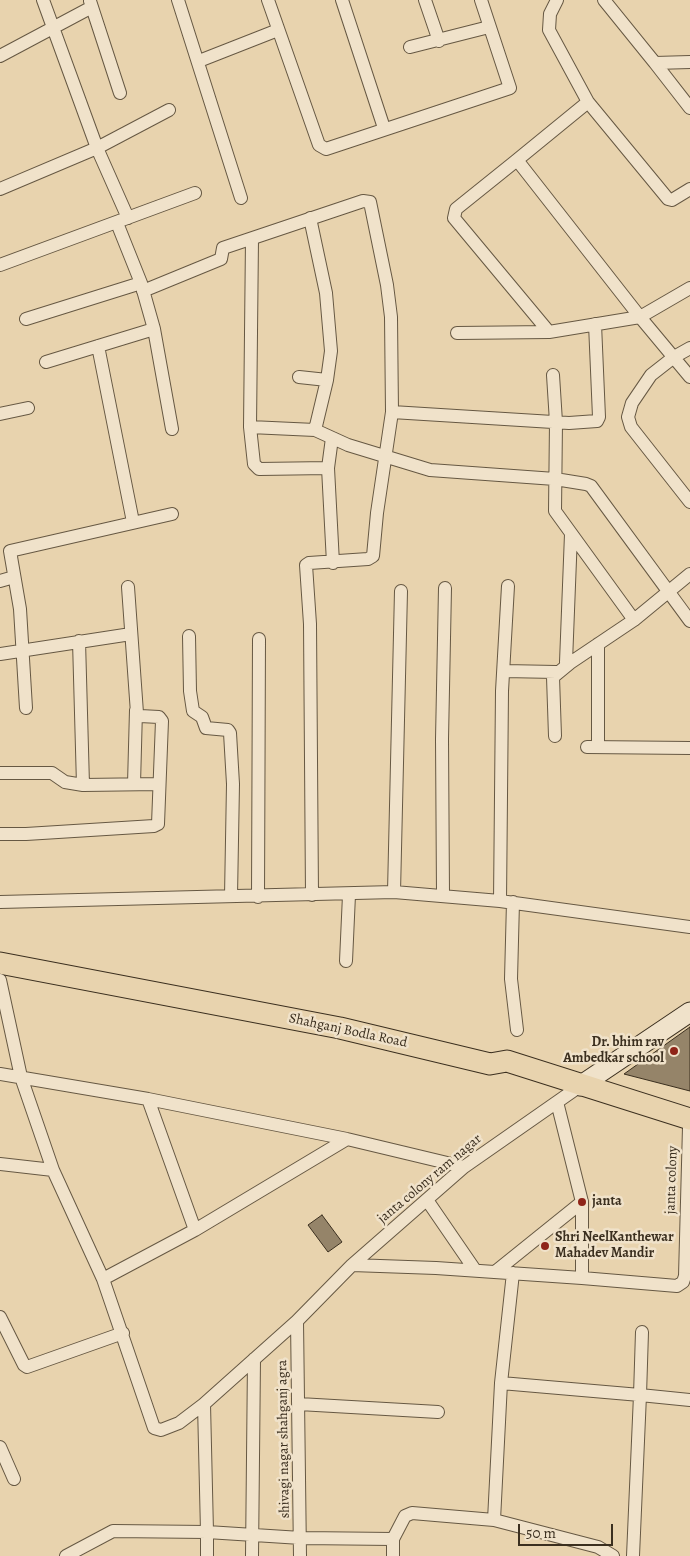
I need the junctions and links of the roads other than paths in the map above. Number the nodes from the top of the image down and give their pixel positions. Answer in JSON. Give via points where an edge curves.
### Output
{"nodes":[{"id":1,"x":43,"y":0,"type":"edge"},
{"id":2,"x":178,"y":0,"type":"edge"},
{"id":3,"x":268,"y":0,"type":"edge"},
{"id":4,"x":342,"y":0,"type":"edge"},
{"id":5,"x":424,"y":0,"type":"edge"},
{"id":6,"x":481,"y":0,"type":"edge"},
{"id":7,"x":557,"y":0,"type":"edge"},
{"id":8,"x":604,"y":0,"type":"edge"},
{"id":9,"x":91,"y":4,"type":"edge"},
{"id":10,"x":489,"y":27,"type":"junction"},
{"id":11,"x":54,"y":29,"type":"junction"},
{"id":12,"x":278,"y":30,"type":"junction"},
{"id":13,"x":439,"y":41,"type":"junction"},
{"id":14,"x":410,"y":47,"type":"dead end"},
{"id":15,"x":0,"y":56,"type":"edge"},
{"id":16,"x":199,"y":61,"type":"junction"},
{"id":17,"x":690,"y":62,"type":"edge"},
{"id":18,"x":655,"y":63,"type":"junction"},
{"id":19,"x":120,"y":94,"type":"dead end"},
{"id":20,"x":588,"y":102,"type":"junction"},
{"id":21,"x":690,"y":108,"type":"edge"},
{"id":22,"x":169,"y":110,"type":"dead end"},
{"id":23,"x":384,"y":128,"type":"junction"},
{"id":24,"x":97,"y":148,"type":"junction"},
{"id":25,"x":517,"y":160,"type":"junction"},
{"id":26,"x":0,"y":189,"type":"edge"},
{"id":27,"x":690,"y":189,"type":"edge"},
{"id":28,"x":195,"y":193,"type":"dead end"},
{"id":29,"x":242,"y":198,"type":"dead end"},
{"id":30,"x":310,"y":218,"type":"junction"},
{"id":31,"x":123,"y":220,"type":"junction"},
{"id":32,"x":252,"y":239,"type":"junction"},
{"id":33,"x":0,"y":265,"type":"edge"},
{"id":34,"x":142,"y":287,"type":"junction"},
{"id":35,"x":690,"y":288,"type":"edge"},
{"id":36,"x":640,"y":317,"type":"junction"},
{"id":37,"x":26,"y":319,"type":"dead end"},
{"id":38,"x":595,"y":324,"type":"junction"},
{"id":39,"x":154,"y":329,"type":"junction"},
{"id":40,"x":549,"y":332,"type":"junction"},
{"id":41,"x":457,"y":334,"type":"dead end"},
{"id":42,"x":98,"y":346,"type":"junction"},
{"id":43,"x":690,"y":348,"type":"edge"},
{"id":44,"x":674,"y":357,"type":"junction"},
{"id":45,"x":46,"y":362,"type":"dead end"},
{"id":46,"x":553,"y":375,"type":"dead end"},
{"id":47,"x":299,"y":377,"type":"dead end"},
{"id":48,"x":690,"y":377,"type":"edge"},
{"id":49,"x":327,"y":380,"type":"junction"},
{"id":50,"x":28,"y":408,"type":"dead end"},
{"id":51,"x":392,"y":412,"type":"junction"},
{"id":52,"x":0,"y":414,"type":"edge"},
{"id":53,"x":556,"y":422,"type":"junction"},
{"id":54,"x":250,"y":427,"type":"junction"},
{"id":55,"x":172,"y":429,"type":"dead end"},
{"id":56,"x":315,"y":430,"type":"junction"},
{"id":57,"x":332,"y":438,"type":"junction"},
{"id":58,"x":386,"y":457,"type":"junction"},
{"id":59,"x":328,"y":468,"type":"junction"},
{"id":60,"x":555,"y":479,"type":"junction"},
{"id":61,"x":690,"y":502,"type":"edge"},
{"id":62,"x":172,"y":514,"type":"dead end"},
{"id":63,"x":133,"y":522,"type":"junction"},
{"id":64,"x":571,"y":534,"type":"junction"},
{"id":65,"x":333,"y":562,"type":"junction"},
{"id":66,"x":690,"y":574,"type":"edge"},
{"id":67,"x":14,"y":577,"type":"junction"},
{"id":68,"x":0,"y":581,"type":"edge"},
{"id":69,"x":508,"y":586,"type":"dead end"},
{"id":70,"x":128,"y":587,"type":"dead end"},
{"id":71,"x":445,"y":588,"type":"dead end"},
{"id":72,"x":401,"y":591,"type":"dead end"},
{"id":73,"x":667,"y":592,"type":"junction"},
{"id":74,"x":634,"y":620,"type":"junction"},
{"id":75,"x":690,"y":621,"type":"edge"},
{"id":76,"x":131,"y":634,"type":"junction"},
{"id":77,"x":189,"y":636,"type":"dead end"},
{"id":78,"x":260,"y":639,"type":"dead end"},
{"id":79,"x":79,"y":641,"type":"junction"},
{"id":80,"x":598,"y":644,"type":"junction"},
{"id":81,"x":22,"y":650,"type":"junction"},
{"id":82,"x":0,"y":654,"type":"edge"},
{"id":83,"x":570,"y":663,"type":"junction"},
{"id":84,"x":504,"y":671,"type":"junction"},
{"id":85,"x":556,"y":672,"type":"junction"},
{"id":86,"x":26,"y":708,"type":"dead end"},
{"id":87,"x":136,"y":710,"type":"junction"},
{"id":88,"x":555,"y":736,"type":"dead end"},
{"id":89,"x":690,"y":748,"type":"edge"},
{"id":90,"x":0,"y":773,"type":"edge"},
{"id":91,"x":134,"y":784,"type":"junction"},
{"id":92,"x":158,"y":784,"type":"junction"},
{"id":93,"x":84,"y":785,"type":"junction"},
{"id":94,"x":0,"y":834,"type":"edge"},
{"id":95,"x":394,"y":892,"type":"junction"},
{"id":96,"x":444,"y":894,"type":"junction"},
{"id":97,"x":312,"y":895,"type":"junction"},
{"id":98,"x":349,"y":895,"type":"junction"},
{"id":99,"x":231,"y":896,"type":"junction"},
{"id":100,"x":258,"y":897,"type":"junction"},
{"id":101,"x":0,"y":902,"type":"edge"},
{"id":102,"x":507,"y":902,"type":"junction"},
{"id":103,"x":690,"y":927,"type":"edge"},
{"id":104,"x":346,"y":961,"type":"dead end"},
{"id":105,"x":0,"y":963,"type":"edge"},
{"id":106,"x":0,"y":980,"type":"edge"},
{"id":107,"x":690,"y":1012,"type":"edge"},
{"id":108,"x":517,"y":1030,"type":"dead end"},
{"id":109,"x":0,"y":1074,"type":"edge"},
{"id":110,"x":21,"y":1078,"type":"junction"},
{"id":111,"x":569,"y":1094,"type":"junction"},
{"id":112,"x":148,"y":1099,"type":"junction"},
{"id":113,"x":690,"y":1124,"type":"edge"},
{"id":114,"x":347,"y":1139,"type":"junction"},
{"id":115,"x":0,"y":1164,"type":"edge"},
{"id":116,"x":464,"y":1167,"type":"junction"},
{"id":117,"x":54,"y":1170,"type":"junction"},
{"id":118,"x":427,"y":1200,"type":"junction"},
{"id":119,"x":582,"y":1202,"type":"junction"},
{"id":120,"x":195,"y":1230,"type":"junction"},
{"id":121,"x":352,"y":1265,"type":"junction"},
{"id":122,"x":475,"y":1270,"type":"junction"},
{"id":123,"x":496,"y":1272,"type":"junction"},
{"id":124,"x":513,"y":1273,"type":"junction"},
{"id":125,"x":582,"y":1278,"type":"junction"},
{"id":126,"x":103,"y":1279,"type":"junction"},
{"id":127,"x":0,"y":1317,"type":"edge"},
{"id":128,"x":297,"y":1321,"type":"junction"},
{"id":129,"x":2,"y":1330,"type":"edge"},
{"id":130,"x":642,"y":1332,"type":"dead end"},
{"id":131,"x":122,"y":1333,"type":"junction"},
{"id":132,"x":254,"y":1359,"type":"junction"},
{"id":133,"x":501,"y":1383,"type":"junction"},
{"id":134,"x":640,"y":1395,"type":"junction"},
{"id":135,"x":690,"y":1400,"type":"edge"},
{"id":136,"x":204,"y":1404,"type":"junction"},
{"id":137,"x":299,"y":1404,"type":"junction"},
{"id":138,"x":438,"y":1412,"type":"dead end"},
{"id":139,"x":0,"y":1447,"type":"edge"},
{"id":140,"x":14,"y":1479,"type":"dead end"},
{"id":141,"x":494,"y":1520,"type":"junction"},
{"id":142,"x":207,"y":1532,"type":"junction"},
{"id":143,"x":252,"y":1535,"type":"junction"},
{"id":144,"x":301,"y":1538,"type":"junction"},
{"id":145,"x":393,"y":1539,"type":"junction"},
{"id":146,"x":597,"y":1551,"type":"edge"},
{"id":147,"x":66,"y":1556,"type":"edge"},
{"id":148,"x":207,"y":1556,"type":"edge"},
{"id":149,"x":252,"y":1556,"type":"edge"},
{"id":150,"x":300,"y":1556,"type":"edge"},
{"id":151,"x":393,"y":1556,"type":"edge"},
{"id":152,"x":613,"y":1556,"type":"edge"},
{"id":153,"x":633,"y":1556,"type":"edge"}],
"edges":[{"from":1,"to":11,"type":"street"},
{"from":2,"to":16,"type":"street"},
{"from":3,"to":12,"type":"street"},
{"from":4,"to":23,"type":"street"},
{"from":5,"to":13,"type":"street"},
{"from":6,"to":10,"type":"street"},
{"from":7,"to":20,"type":"street","via":[[548,21],[549,30]]},
{"from":8,"to":18,"type":"street"},
{"from":9,"to":11,"type":"street"},
{"from":9,"to":19,"type":"street"},
{"from":10,"to":13,"type":"street"},
{"from":10,"to":23,"type":"street","via":[[510,88]]},
{"from":11,"to":15,"type":"street"},
{"from":11,"to":24,"type":"street"},
{"from":12,"to":16,"type":"street"},
{"from":12,"to":23,"type":"street","via":[[321,148]]},
{"from":13,"to":14,"type":"street"},
{"from":16,"to":29,"type":"street"},
{"from":17,"to":18,"type":"street"},
{"from":18,"to":21,"type":"street"},
{"from":20,"to":25,"type":"street"},
{"from":20,"to":27,"type":"street","via":[[668,199],[672,200]]},
{"from":22,"to":24,"type":"street"},
{"from":24,"to":26,"type":"street"},
{"from":24,"to":31,"type":"street"},
{"from":25,"to":36,"type":"street"},
{"from":25,"to":40,"type":"street","via":[[456,209],[453,215]]},
{"from":28,"to":31,"type":"street"},
{"from":30,"to":32,"type":"street"},
{"from":30,"to":49,"type":"street","via":[[330,329]]},
{"from":30,"to":51,"type":"street","via":[[364,201],[370,202],[391,317]]},
{"from":31,"to":33,"type":"street"},
{"from":31,"to":34,"type":"street"},
{"from":32,"to":34,"type":"street","via":[[223,248],[221,259]]},
{"from":32,"to":54,"type":"street"},
{"from":34,"to":37,"type":"street"},
{"from":34,"to":39,"type":"street"},
{"from":35,"to":36,"type":"street"},
{"from":36,"to":38,"type":"street"},
{"from":36,"to":44,"type":"street"},
{"from":38,"to":40,"type":"street"},
{"from":38,"to":53,"type":"street","via":[[599,420]]},
{"from":39,"to":42,"type":"street"},
{"from":39,"to":55,"type":"street"},
{"from":40,"to":41,"type":"street"},
{"from":42,"to":45,"type":"street"},
{"from":42,"to":63,"type":"street"},
{"from":43,"to":44,"type":"street"},
{"from":44,"to":48,"type":"street"},
{"from":44,"to":61,"type":"street","via":[[651,375],[632,403],[628,420]]},
{"from":46,"to":53,"type":"street"},
{"from":47,"to":49,"type":"street"},
{"from":49,"to":56,"type":"street"},
{"from":50,"to":52,"type":"street"},
{"from":51,"to":53,"type":"street"},
{"from":51,"to":58,"type":"street"},
{"from":53,"to":60,"type":"street"},
{"from":54,"to":56,"type":"street"},
{"from":54,"to":59,"type":"street","via":[[256,468]]},
{"from":56,"to":57,"type":"street"},
{"from":57,"to":58,"type":"street"},
{"from":57,"to":59,"type":"street"},
{"from":58,"to":60,"type":"street","via":[[430,470]]},
{"from":58,"to":65,"type":"street","via":[[373,556]]},
{"from":59,"to":65,"type":"street"},
{"from":60,"to":64,"type":"street","via":[[555,510]]},
{"from":60,"to":73,"type":"street","via":[[591,486]]},
{"from":62,"to":63,"type":"street"},
{"from":63,"to":67,"type":"street","via":[[13,549],[10,554]]},
{"from":64,"to":74,"type":"street"},
{"from":64,"to":83,"type":"street","via":[[564,660]]},
{"from":65,"to":97,"type":"street","via":[[309,563],[306,566],[310,624]]},
{"from":66,"to":73,"type":"street"},
{"from":67,"to":68,"type":"street"},
{"from":67,"to":81,"type":"street"},
{"from":69,"to":84,"type":"street"},
{"from":70,"to":76,"type":"street"},
{"from":71,"to":96,"type":"street","via":[[442,739]]},
{"from":72,"to":95,"type":"street"},
{"from":73,"to":74,"type":"street"},
{"from":73,"to":75,"type":"street"},
{"from":74,"to":80,"type":"street"},
{"from":76,"to":79,"type":"street"},
{"from":76,"to":87,"type":"street"},
{"from":77,"to":99,"type":"street","via":[[193,711],[202,717],[206,728],[228,730],[230,733],[233,784]]},
{"from":78,"to":100,"type":"street"},
{"from":79,"to":81,"type":"street"},
{"from":79,"to":93,"type":"street"},
{"from":80,"to":83,"type":"street"},
{"from":80,"to":89,"type":"street","via":[[593,747]]},
{"from":81,"to":82,"type":"street"},
{"from":81,"to":86,"type":"street"},
{"from":83,"to":85,"type":"street"},
{"from":84,"to":85,"type":"street"},
{"from":84,"to":102,"type":"street"},
{"from":85,"to":88,"type":"street","via":[[553,677]]},
{"from":87,"to":91,"type":"street"},
{"from":87,"to":92,"type":"street","via":[[140,716],[159,717],[162,721]]},
{"from":90,"to":93,"type":"street","via":[[52,773],[65,782]]},
{"from":91,"to":92,"type":"street"},
{"from":91,"to":93,"type":"street"},
{"from":92,"to":94,"type":"street","via":[[159,821],[154,826]]},
{"from":95,"to":96,"type":"street"},
{"from":95,"to":98,"type":"street"},
{"from":96,"to":102,"type":"street"},
{"from":97,"to":98,"type":"street"},
{"from":97,"to":100,"type":"street"},
{"from":98,"to":104,"type":"street"},
{"from":99,"to":100,"type":"street"},
{"from":99,"to":101,"type":"street"},
{"from":102,"to":103,"type":"street"},
{"from":102,"to":108,"type":"street"},
{"from":105,"to":111,"type":"main road","name":"Shahganj Bodla Road","via":[[340,1028],[490,1064],[499,1074]]},
{"from":106,"to":110,"type":"street"},
{"from":107,"to":111,"type":"street"},
{"from":109,"to":110,"type":"street"},
{"from":110,"to":112,"type":"street"},
{"from":110,"to":117,"type":"street"},
{"from":111,"to":113,"type":"main road","name":"Shahganj Bodla Road"},
{"from":111,"to":116,"type":"street","name":"janta colony ram nagar"},
{"from":111,"to":119,"type":"street"},
{"from":112,"to":114,"type":"street"},
{"from":112,"to":120,"type":"street"},
{"from":113,"to":125,"type":"street","name":"janta colony","via":[[683,1282],[677,1286]]},
{"from":114,"to":116,"type":"street"},
{"from":114,"to":120,"type":"street"},
{"from":115,"to":117,"type":"street"},
{"from":116,"to":118,"type":"street","name":"janta colony ram nagar"},
{"from":117,"to":126,"type":"street"},
{"from":118,"to":121,"type":"street","name":"janta colony ram nagar"},
{"from":118,"to":122,"type":"street"},
{"from":119,"to":123,"type":"street"},
{"from":119,"to":125,"type":"street"},
{"from":120,"to":126,"type":"street"},
{"from":121,"to":122,"type":"street","name":"janta colony"},
{"from":121,"to":128,"type":"street","name":"shivagi nagar shahganj agra"},
{"from":122,"to":123,"type":"street","name":"janta colony"},
{"from":123,"to":124,"type":"street","name":"janta colony"},
{"from":124,"to":125,"type":"street","name":"janta colony"},
{"from":124,"to":133,"type":"street"},
{"from":126,"to":131,"type":"street"},
{"from":127,"to":129,"type":"street"},
{"from":128,"to":132,"type":"street","name":"shivagi nagar shahganj agra"},
{"from":128,"to":137,"type":"street","name":"shivagi nagar shahganj agra"},
{"from":129,"to":131,"type":"street","via":[[27,1367]]},
{"from":130,"to":134,"type":"street"},
{"from":131,"to":136,"type":"street","name":"shivagi nagar shahganj agra","via":[[154,1428],[161,1430],[179,1423]]},
{"from":132,"to":136,"type":"street","name":"shivagi nagar shahganj agra"},
{"from":132,"to":143,"type":"street"},
{"from":133,"to":134,"type":"street"},
{"from":133,"to":141,"type":"street"},
{"from":134,"to":135,"type":"street"},
{"from":134,"to":153,"type":"street"},
{"from":136,"to":142,"type":"street"},
{"from":137,"to":138,"type":"street"},
{"from":137,"to":144,"type":"street","name":"shivagi nagar shahganj agra"},
{"from":139,"to":140,"type":"street"},
{"from":141,"to":145,"type":"street","via":[[412,1513],[405,1516]]},
{"from":141,"to":146,"type":"street"},
{"from":142,"to":143,"type":"street"},
{"from":142,"to":147,"type":"street","via":[[113,1531]]},
{"from":142,"to":148,"type":"street"},
{"from":143,"to":144,"type":"street"},
{"from":143,"to":149,"type":"street"},
{"from":144,"to":145,"type":"street"},
{"from":144,"to":150,"type":"street","name":"shivagi nagar shahganj agra"},
{"from":145,"to":151,"type":"street"},
{"from":146,"to":152,"type":"street"}]}
